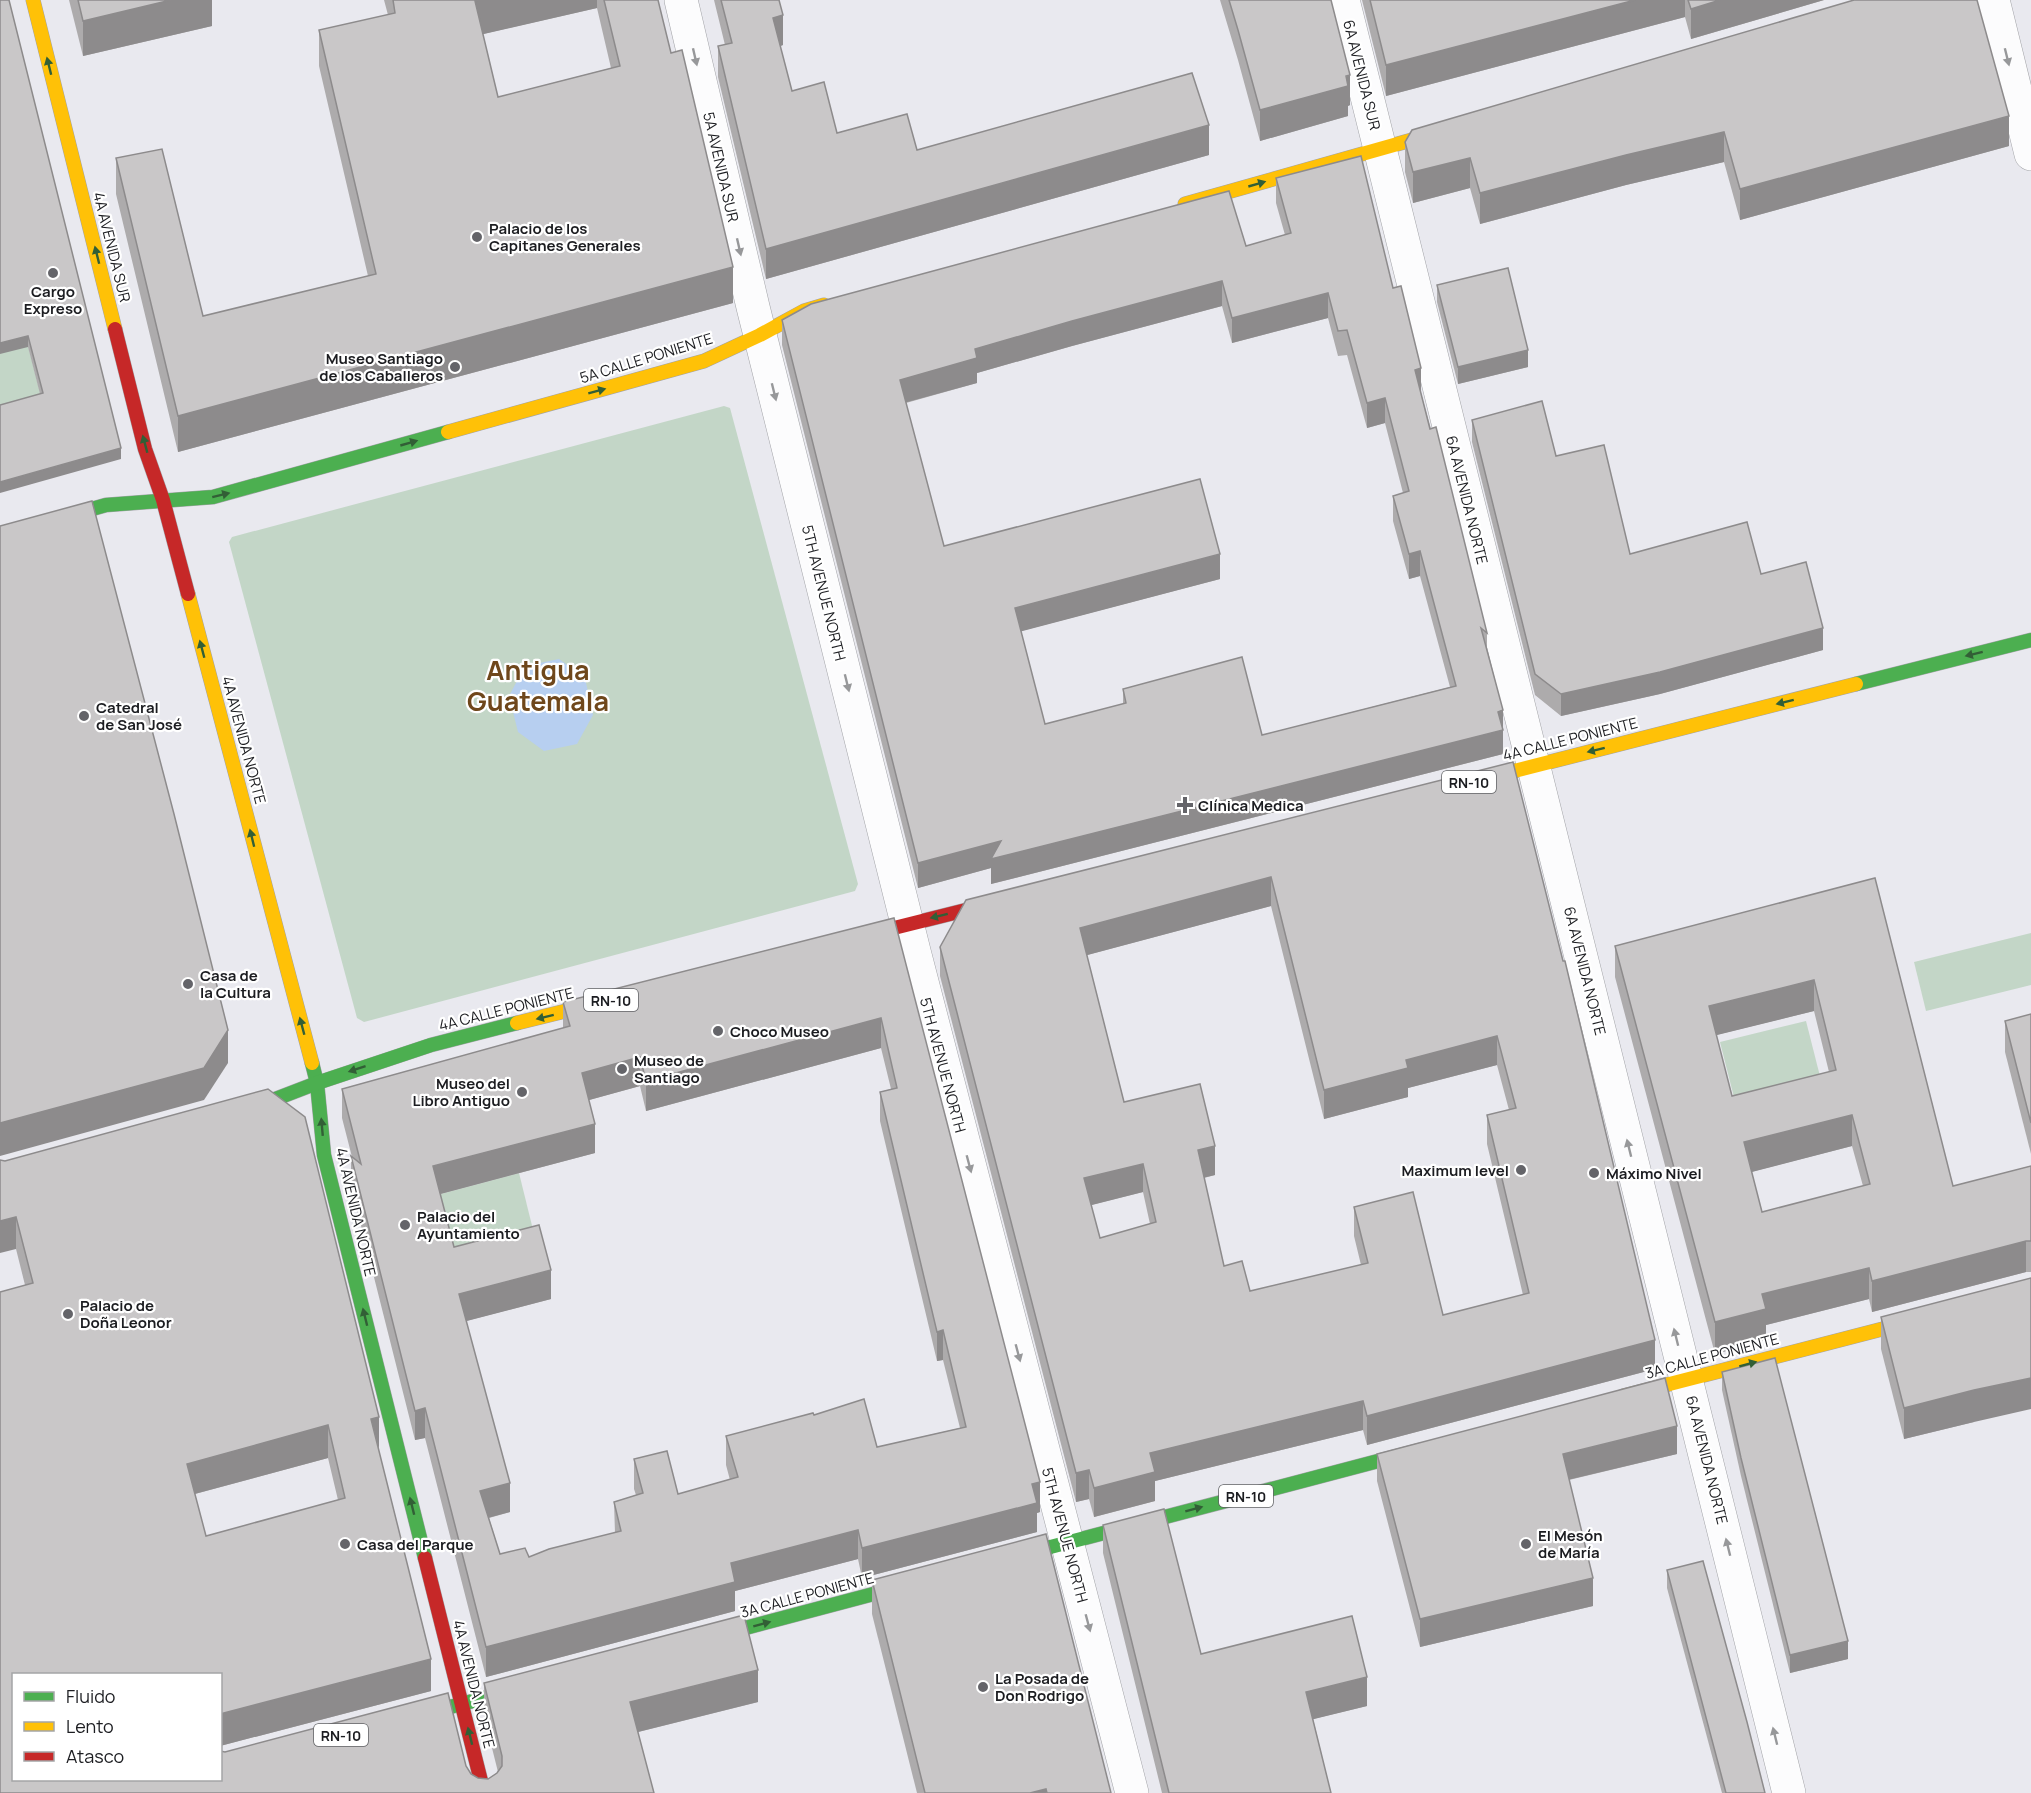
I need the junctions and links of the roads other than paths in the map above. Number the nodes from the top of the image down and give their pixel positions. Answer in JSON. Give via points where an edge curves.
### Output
{"nodes":[{"id":1,"x":33,"y":0,"type":"edge"},
{"id":2,"x":681,"y":0,"type":"edge"},
{"id":3,"x":1343,"y":0,"type":"edge"},
{"id":4,"x":1994,"y":0,"type":"edge"},
{"id":5,"x":1460,"y":127,"type":"edge"},
{"id":6,"x":1380,"y":150,"type":"junction"},
{"id":7,"x":2031,"y":154,"type":"edge"},
{"id":8,"x":1173,"y":208,"type":"edge"},
{"id":9,"x":838,"y":301,"type":"edge"},
{"id":10,"x":760,"y":335,"type":"junction"},
{"id":11,"x":163,"y":500,"type":"junction"},
{"id":12,"x":0,"y":535,"type":"edge"},
{"id":13,"x":2031,"y":640,"type":"edge"},
{"id":14,"x":1533,"y":766,"type":"junction"},
{"id":15,"x":1453,"y":786,"type":"edge"},
{"id":16,"x":1018,"y":896,"type":"edge"},
{"id":17,"x":907,"y":925,"type":"junction"},
{"id":18,"x":841,"y":941,"type":"edge"},
{"id":19,"x":621,"y":997,"type":"edge"},
{"id":20,"x":317,"y":1083,"type":"junction"},
{"id":21,"x":219,"y":1116,"type":"edge"},
{"id":22,"x":1939,"y":1314,"type":"edge"},
{"id":23,"x":1687,"y":1380,"type":"junction"},
{"id":24,"x":1606,"y":1401,"type":"edge"},
{"id":25,"x":1434,"y":1446,"type":"edge"},
{"id":26,"x":1067,"y":1543,"type":"junction"},
{"id":27,"x":987,"y":1564,"type":"edge"},
{"id":28,"x":930,"y":1579,"type":"edge"},
{"id":29,"x":690,"y":1643,"type":"edge"},
{"id":30,"x":542,"y":1683,"type":"edge"},
{"id":31,"x":462,"y":1704,"type":"junction"},
{"id":32,"x":393,"y":1722,"type":"edge"},
{"id":33,"x":484,"y":1793,"type":"edge"},
{"id":34,"x":1132,"y":1793,"type":"edge"},
{"id":35,"x":1789,"y":1793,"type":"edge"}],
"edges":[{"from":11,"to":1,"type":"main road","name":"4A AVENIDA SUR","one_way":true,"via":[[145,449]]},
{"from":2,"to":10,"type":"street","name":"5A AVENIDA SUR","one_way":true},
{"from":3,"to":6,"type":"street","name":"6A AVENIDA SUR"},
{"from":4,"to":7,"type":"street","one_way":true},
{"from":5,"to":6,"type":"main road"},
{"from":8,"to":6,"type":"main road","one_way":true},
{"from":6,"to":14,"type":"street","name":"6A AVENIDA NORTE"},
{"from":9,"to":10,"type":"main road","name":"5A CALLE PONIENTE","via":[[804,311]]},
{"from":11,"to":10,"type":"main road","name":"5A CALLE PONIENTE","one_way":true,"via":[[213,497],[319,468],[705,361]]},
{"from":10,"to":17,"type":"street","name":"5TH AVENUE NORTH","one_way":true},
{"from":11,"to":12,"type":"main road","name":"5A CALLE PONIENTE","via":[[106,505]]},
{"from":20,"to":11,"type":"main road","name":"4A AVENIDA NORTE","one_way":true},
{"from":13,"to":14,"type":"main road","name":"4A CALLE PONIENTE","number":"RN-10","one_way":true},
{"from":14,"to":15,"type":"main road","name":"4A CALLE PONIENTE","number":"RN-10"},
{"from":23,"to":14,"type":"street","name":"6A AVENIDA NORTE","one_way":true},
{"from":16,"to":17,"type":"main road","one_way":true},
{"from":17,"to":18,"type":"main road"},
{"from":17,"to":26,"type":"street","name":"5TH AVENUE NORTH","one_way":true},
{"from":19,"to":20,"type":"main road","name":"4A CALLE PONIENTE","number":"RN-10","one_way":true,"via":[[430,1045]]},
{"from":20,"to":21,"type":"main road","number":"RN-10"},
{"from":31,"to":20,"type":"main road","name":"4A AVENIDA NORTE","one_way":true,"via":[[324,1155]]},
{"from":23,"to":22,"type":"main road","name":"3A CALLE PONIENTE","one_way":true},
{"from":23,"to":24,"type":"main road","name":"3A CALLE PONIENTE"},
{"from":35,"to":23,"type":"street","name":"6A AVENIDA NORTE","one_way":true},
{"from":26,"to":25,"type":"main road","number":"RN-10","one_way":true},
{"from":26,"to":27,"type":"main road","number":"RN-10"},
{"from":26,"to":34,"type":"street","name":"5TH AVENUE NORTH","one_way":true},
{"from":29,"to":28,"type":"main road","name":"3A CALLE PONIENTE","one_way":true},
{"from":30,"to":31,"type":"main road"},
{"from":31,"to":32,"type":"main road"},
{"from":33,"to":31,"type":"main road","name":"4A AVENIDA NORTE","one_way":true}]}
